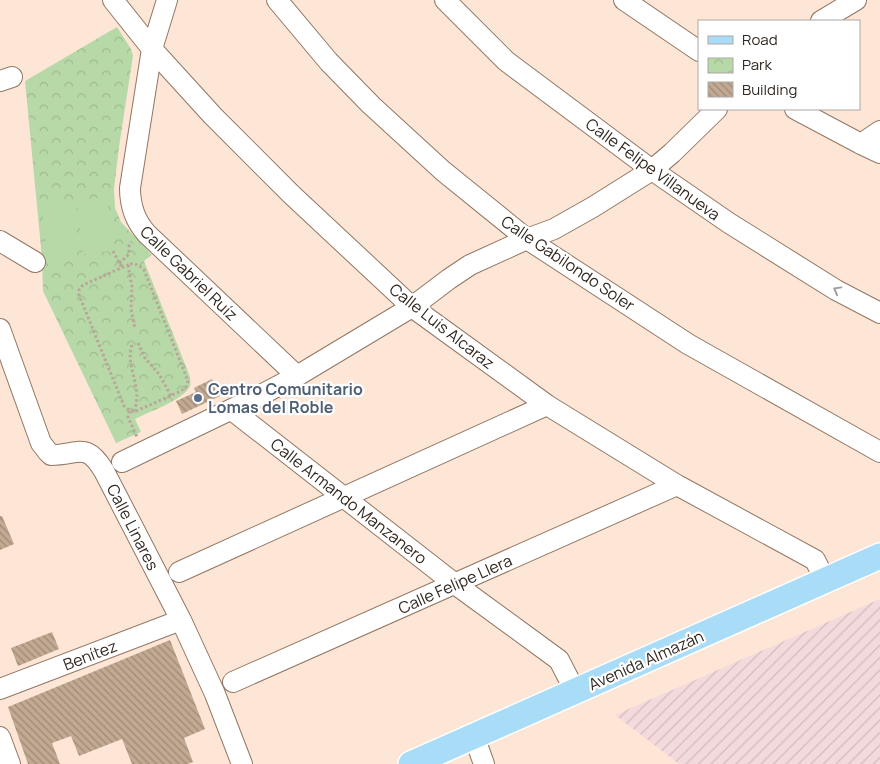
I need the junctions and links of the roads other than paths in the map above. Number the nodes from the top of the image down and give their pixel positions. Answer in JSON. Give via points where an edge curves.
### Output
{"nodes":[{"id":1,"x":113,"y":0,"type":"edge"},
{"id":2,"x":167,"y":0,"type":"edge"},
{"id":3,"x":276,"y":0,"type":"edge"},
{"id":4,"x":445,"y":0,"type":"edge"},
{"id":5,"x":624,"y":0,"type":"edge"},
{"id":6,"x":856,"y":0,"type":"edge"},
{"id":7,"x":823,"y":20,"type":"edge"},
{"id":8,"x":152,"y":48,"type":"junction"},
{"id":9,"x":698,"y":50,"type":"edge"},
{"id":10,"x":716,"y":110,"type":"edge"},
{"id":11,"x":797,"y":110,"type":"edge"},
{"id":12,"x":880,"y":131,"type":"edge"},
{"id":13,"x":861,"y":144,"type":"junction"},
{"id":14,"x":880,"y":153,"type":"edge"},
{"id":15,"x":652,"y":170,"type":"junction"},
{"id":16,"x":527,"y":239,"type":"junction"},
{"id":17,"x":0,"y":241,"type":"edge"},
{"id":18,"x":35,"y":262,"type":"dead end"},
{"id":19,"x":412,"y":307,"type":"junction"},
{"id":20,"x":880,"y":313,"type":"edge"},
{"id":21,"x":0,"y":329,"type":"edge"},
{"id":22,"x":297,"y":376,"type":"junction"},
{"id":23,"x":547,"y":405,"type":"junction"},
{"id":24,"x":232,"y":410,"type":"junction"},
{"id":25,"x":880,"y":452,"type":"edge"},
{"id":26,"x":122,"y":462,"type":"dead end"},
{"id":27,"x":677,"y":485,"type":"junction"},
{"id":28,"x":343,"y":498,"type":"junction"},
{"id":29,"x":880,"y":556,"type":"edge"},
{"id":30,"x":179,"y":572,"type":"dead end"},
{"id":31,"x":825,"y":580,"type":"junction"},
{"id":32,"x":455,"y":584,"type":"junction"},
{"id":33,"x":181,"y":620,"type":"junction"},
{"id":34,"x":233,"y":682,"type":"dead end"},
{"id":35,"x":0,"y":689,"type":"edge"},
{"id":36,"x":575,"y":691,"type":"junction"},
{"id":37,"x":474,"y":736,"type":"junction"},
{"id":38,"x":0,"y":738,"type":"edge"},
{"id":39,"x":10,"y":764,"type":"edge"},
{"id":40,"x":242,"y":764,"type":"edge"},
{"id":41,"x":411,"y":764,"type":"edge"},
{"id":42,"x":484,"y":764,"type":"edge"}],
"edges":[{"from":1,"to":8,"type":"street","name":"Calle Luis Alcaraz"},
{"from":2,"to":8,"type":"street","name":"Calle Gabriel Ruíz"},
{"from":3,"to":16,"type":"street","name":"Calle Gabilondo Soler","via":[[371,105],[443,171]]},
{"from":4,"to":15,"type":"street","name":"Calle Felipe Villanueva","via":[[506,61]]},
{"from":5,"to":9,"type":"street"},
{"from":6,"to":7,"type":"street"},
{"from":8,"to":19,"type":"street","name":"Calle Luis Alcaraz","via":[[213,116],[292,195]]},
{"from":8,"to":22,"type":"street","name":"Calle Gabriel Ruíz","via":[[130,188],[133,213],[147,234]]},
{"from":10,"to":15,"type":"street"},
{"from":11,"to":13,"type":"street"},
{"from":12,"to":13,"type":"street"},
{"from":13,"to":14,"type":"street"},
{"from":15,"to":16,"type":"street","via":[[554,229]]},
{"from":20,"to":15,"type":"street","name":"Calle Felipe Villanueva","one_way":true,"via":[[836,290],[729,223]]},
{"from":16,"to":19,"type":"street","via":[[470,265]]},
{"from":16,"to":25,"type":"street","name":"Calle Gabilondo Soler","via":[[688,344]]},
{"from":17,"to":18,"type":"street"},
{"from":19,"to":22,"type":"street"},
{"from":19,"to":23,"type":"street","name":"Calle Luis Alcaraz"},
{"from":21,"to":33,"type":"street","name":"Calle Linares","via":[[41,443],[52,455],[85,452],[100,465]]},
{"from":22,"to":24,"type":"street"},
{"from":23,"to":27,"type":"street","name":"Calle Luis Alcaraz"},
{"from":23,"to":28,"type":"street"},
{"from":24,"to":26,"type":"street"},
{"from":24,"to":28,"type":"street","name":"Calle Armando Manzanero"},
{"from":27,"to":31,"type":"street","name":"Calle Luis Alcaraz","via":[[815,560]]},
{"from":27,"to":32,"type":"street","name":"Calle Felipe Llera"},
{"from":28,"to":30,"type":"street"},
{"from":28,"to":32,"type":"street","name":"Calle Armando Manzanero"},
{"from":29,"to":31,"type":"main road","name":"Avenida Almazán"},
{"from":31,"to":36,"type":"main road","name":"Avenida Almazán"},
{"from":32,"to":34,"type":"street","name":"Calle Felipe Llera"},
{"from":32,"to":36,"type":"street","name":"Calle Armando Manzanero","via":[[559,660]]},
{"from":33,"to":35,"type":"street","name":"Benítez"},
{"from":33,"to":40,"type":"street","name":"Calle Linares"},
{"from":36,"to":37,"type":"main road","name":"Avenida Almazán"},
{"from":37,"to":41,"type":"main road","name":"Avenida Almazán"},
{"from":37,"to":42,"type":"street"},
{"from":38,"to":39,"type":"street"}]}
